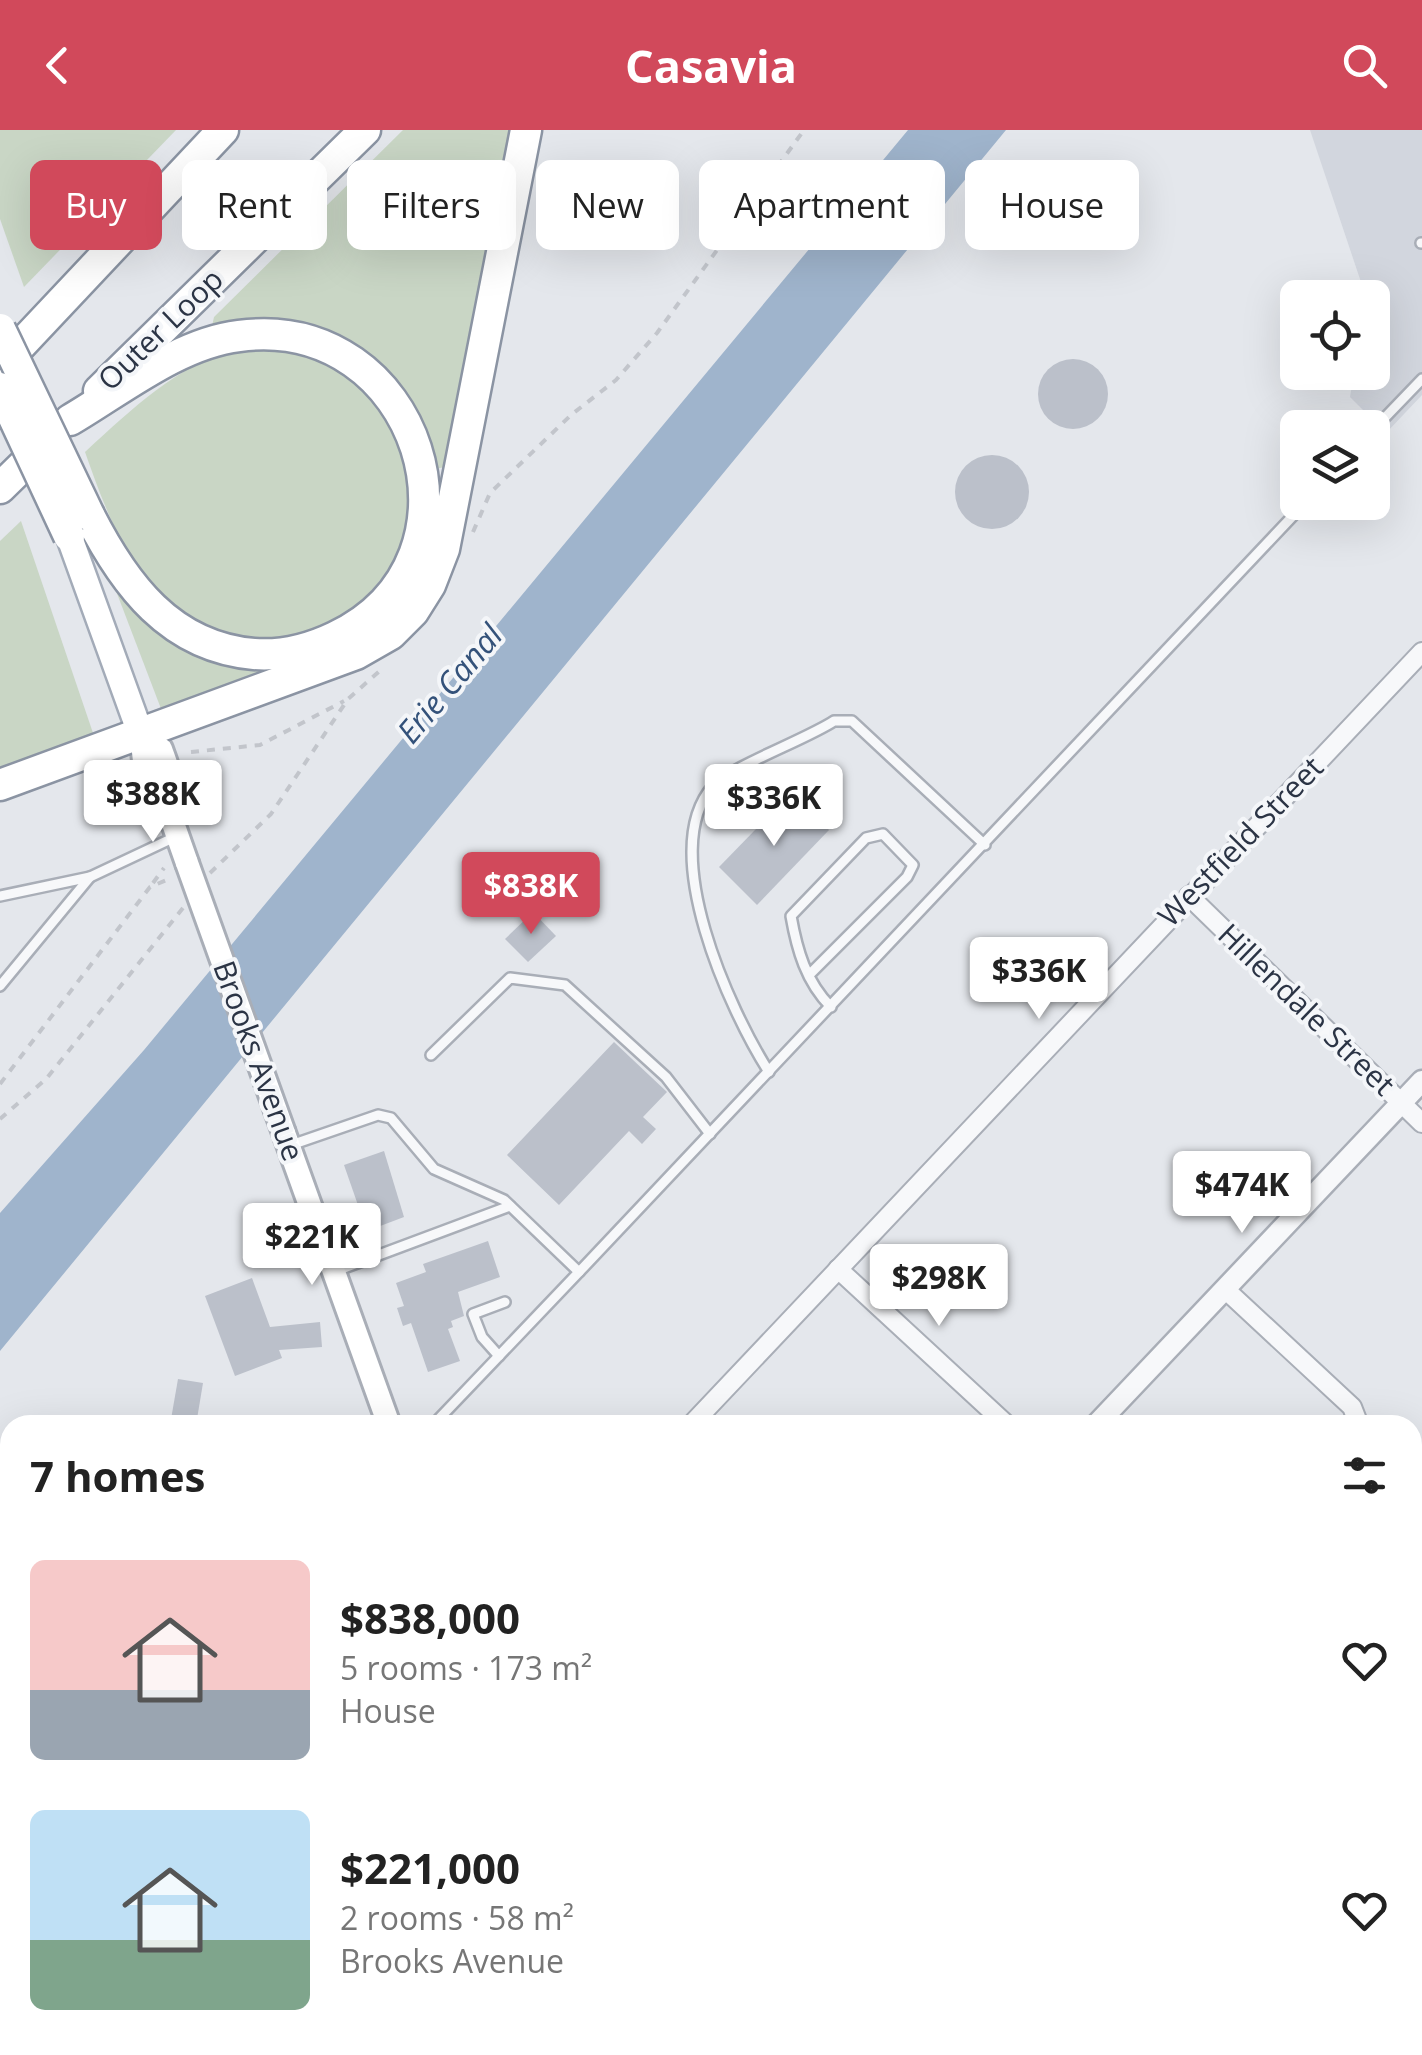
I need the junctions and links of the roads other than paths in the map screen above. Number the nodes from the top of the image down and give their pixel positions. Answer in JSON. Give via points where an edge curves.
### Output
{"nodes":[{"id":1,"x":222,"y":130,"type":"edge"},
{"id":2,"x":365,"y":130,"type":"edge"},
{"id":3,"x":526,"y":130,"type":"edge"},
{"id":4,"x":8,"y":342,"type":"edge"},
{"id":5,"x":0,"y":367,"type":"edge"},
{"id":6,"x":1422,"y":379,"type":"edge"},
{"id":7,"x":0,"y":388,"type":"edge"},
{"id":8,"x":1390,"y":412,"type":"edge"},
{"id":9,"x":70,"y":420,"type":"junction"},
{"id":10,"x":0,"y":488,"type":"edge"},
{"id":11,"x":1289,"y":520,"type":"edge"},
{"id":12,"x":79,"y":525,"type":"junction"},
{"id":13,"x":1422,"y":652,"type":"edge"},
{"id":14,"x":142,"y":738,"type":"junction"},
{"id":15,"x":0,"y":786,"type":"edge"},
{"id":16,"x":177,"y":836,"type":"junction"},
{"id":17,"x":985,"y":845,"type":"junction"},
{"id":18,"x":90,"y":877,"type":"junction"},
{"id":19,"x":0,"y":896,"type":"edge"},
{"id":20,"x":1190,"y":896,"type":"junction"},
{"id":21,"x":809,"y":975,"type":"junction"},
{"id":22,"x":0,"y":986,"type":"edge"},
{"id":23,"x":831,"y":1006,"type":"junction"},
{"id":24,"x":431,"y":1055,"type":"dead end"},
{"id":25,"x":769,"y":1072,"type":"junction"},
{"id":26,"x":1422,"y":1081,"type":"edge"},
{"id":27,"x":1401,"y":1103,"type":"junction"},
{"id":28,"x":1422,"y":1123,"type":"edge"},
{"id":29,"x":710,"y":1134,"type":"junction"},
{"id":30,"x":286,"y":1140,"type":"junction"},
{"id":31,"x":510,"y":1206,"type":"junction"},
{"id":32,"x":838,"y":1269,"type":"junction"},
{"id":33,"x":334,"y":1272,"type":"junction"},
{"id":34,"x":579,"y":1272,"type":"junction"},
{"id":35,"x":1226,"y":1290,"type":"junction"},
{"id":36,"x":505,"y":1302,"type":"dead end"},
{"id":37,"x":499,"y":1356,"type":"junction"},
{"id":38,"x":385,"y":1415,"type":"edge"},
{"id":39,"x":443,"y":1415,"type":"edge"},
{"id":40,"x":701,"y":1415,"type":"edge"},
{"id":41,"x":996,"y":1415,"type":"edge"},
{"id":42,"x":1106,"y":1415,"type":"edge"},
{"id":43,"x":1355,"y":1415,"type":"edge"}],
"edges":[{"from":1,"to":4,"type":"highway"},
{"from":2,"to":9,"type":"highway","name":"Outer Loop"},
{"from":3,"to":14,"type":"highway","via":[[444,549],[430,586],[391,634],[356,654]]},
{"from":4,"to":5,"type":"highway"},
{"from":4,"to":12,"type":"highway","bridge":true},
{"from":6,"to":8,"type":"lane"},
{"from":7,"to":12,"type":"highway","bridge":true},
{"from":9,"to":10,"type":"highway","name":"Outer Loop"},
{"from":9,"to":12,"type":"highway","via":[[207,344],[286,336],[341,353],[382,386],[414,434],[425,490],[416,544],[394,590],[341,634],[275,654],[213,646],[156,614]]},
{"from":11,"to":17,"type":"lane"},
{"from":12,"to":14,"type":"main road","name":"Brooks Avenue"},
{"from":13,"to":20,"type":"street","name":"Westfield Street"},
{"from":14,"to":15,"type":"highway"},
{"from":14,"to":16,"type":"main road","name":"Brooks Avenue","via":[[140,756]]},
{"from":16,"to":18,"type":"lane"},
{"from":16,"to":30,"type":"main road","name":"Brooks Avenue","bridge":true,"via":[[176,865]]},
{"from":17,"to":23,"type":"lane"},
{"from":17,"to":25,"type":"lane","via":[[852,721],[834,722],[716,782],[693,830],[706,940]]},
{"from":18,"to":19,"type":"lane"},
{"from":18,"to":22,"type":"lane"},
{"from":20,"to":27,"type":"street","name":"Hillendale Street"},
{"from":20,"to":32,"type":"street","name":"Westfield Street"},
{"from":21,"to":21,"type":"lane","via":[[791,916],[866,838],[884,834],[913,865],[907,878]]},
{"from":21,"to":23,"type":"lane"},
{"from":23,"to":25,"type":"lane"},
{"from":24,"to":29,"type":"lane","via":[[510,978],[565,984],[666,1077]]},
{"from":25,"to":29,"type":"lane"},
{"from":26,"to":27,"type":"street"},
{"from":27,"to":28,"type":"street","name":"Hillendale Street"},
{"from":27,"to":35,"type":"street"},
{"from":29,"to":34,"type":"lane"},
{"from":30,"to":31,"type":"lane","via":[[391,1118],[434,1169]]},
{"from":30,"to":33,"type":"main road","name":"Brooks Avenue"},
{"from":31,"to":33,"type":"lane"},
{"from":31,"to":34,"type":"lane"},
{"from":32,"to":40,"type":"street","name":"Westfield Street"},
{"from":32,"to":41,"type":"street"},
{"from":33,"to":38,"type":"main road","name":"Brooks Avenue"},
{"from":34,"to":37,"type":"lane"},
{"from":35,"to":42,"type":"street"},
{"from":35,"to":43,"type":"street"},
{"from":36,"to":37,"type":"lane","via":[[473,1314]]},
{"from":37,"to":39,"type":"lane"}]}
